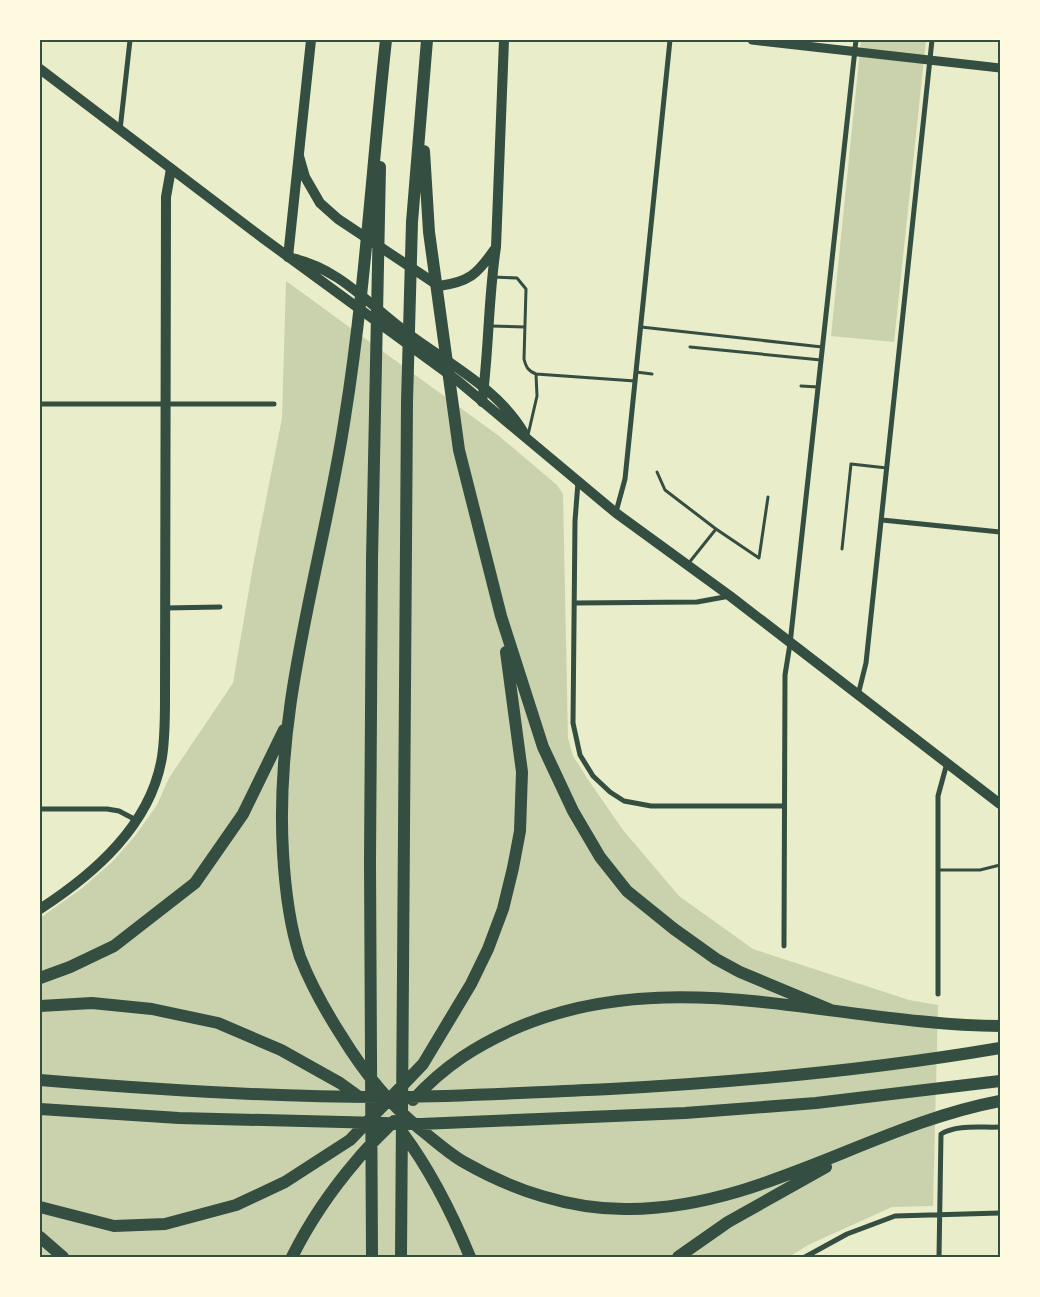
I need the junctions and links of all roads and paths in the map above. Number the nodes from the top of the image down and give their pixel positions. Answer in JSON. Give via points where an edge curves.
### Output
{"nodes":[{"id":1,"x":130,"y":40,"type":"edge"},
{"id":2,"x":311,"y":40,"type":"edge"},
{"id":3,"x":387,"y":40,"type":"edge"},
{"id":4,"x":427,"y":40,"type":"edge"},
{"id":5,"x":504,"y":40,"type":"edge"},
{"id":6,"x":670,"y":40,"type":"edge"},
{"id":7,"x":752,"y":40,"type":"edge"},
{"id":8,"x":856,"y":40,"type":"edge"},
{"id":9,"x":932,"y":40,"type":"edge"},
{"id":10,"x":772,"y":41,"type":"edge"},
{"id":11,"x":855,"y":51,"type":"junction"},
{"id":12,"x":930,"y":60,"type":"junction"},
{"id":13,"x":1000,"y":68,"type":"edge"},
{"id":14,"x":40,"y":69,"type":"edge"},
{"id":15,"x":421,"y":103,"type":"junction"},
{"id":16,"x":120,"y":131,"type":"junction"},
{"id":17,"x":299,"y":156,"type":"junction"},
{"id":18,"x":171,"y":169,"type":"junction"},
{"id":19,"x":374,"y":189,"type":"junction"},
{"id":20,"x":496,"y":247,"type":"junction"},
{"id":21,"x":288,"y":257,"type":"junction"},
{"id":22,"x":491,"y":277,"type":"junction"},
{"id":23,"x":489,"y":326,"type":"junction"},
{"id":24,"x":525,"y":327,"type":"junction"},
{"id":25,"x":641,"y":327,"type":"junction"},
{"id":26,"x":690,"y":347,"type":"dead end"},
{"id":27,"x":822,"y":347,"type":"junction"},
{"id":28,"x":820,"y":360,"type":"junction"},
{"id":29,"x":636,"y":372,"type":"junction"},
{"id":30,"x":536,"y":374,"type":"junction"},
{"id":31,"x":652,"y":374,"type":"dead end"},
{"id":32,"x":635,"y":381,"type":"junction"},
{"id":33,"x":801,"y":386,"type":"dead end"},
{"id":34,"x":818,"y":387,"type":"junction"},
{"id":35,"x":484,"y":388,"type":"junction"},
{"id":36,"x":166,"y":402,"type":"junction"},
{"id":37,"x":482,"y":402,"type":"junction"},
{"id":38,"x":40,"y":404,"type":"edge"},
{"id":39,"x":274,"y":404,"type":"dead end"},
{"id":40,"x":527,"y":440,"type":"junction"},
{"id":41,"x":887,"y":468,"type":"junction"},
{"id":42,"x":658,"y":472,"type":"dead end"},
{"id":43,"x":578,"y":481,"type":"junction"},
{"id":44,"x":768,"y":497,"type":"dead end"},
{"id":45,"x":616,"y":513,"type":"junction"},
{"id":46,"x":882,"y":520,"type":"junction"},
{"id":47,"x":716,"y":529,"type":"junction"},
{"id":48,"x":1000,"y":532,"type":"edge"},
{"id":49,"x":842,"y":548,"type":"dead end"},
{"id":50,"x":687,"y":564,"type":"junction"},
{"id":51,"x":730,"y":596,"type":"junction"},
{"id":52,"x":575,"y":603,"type":"junction"},
{"id":53,"x":220,"y":607,"type":"dead end"},
{"id":54,"x":164,"y":608,"type":"junction"},
{"id":55,"x":501,"y":616,"type":"junction"},
{"id":56,"x":790,"y":644,"type":"junction"},
{"id":57,"x":858,"y":696,"type":"junction"},
{"id":58,"x":286,"y":725,"type":"junction"},
{"id":59,"x":947,"y":763,"type":"junction"},
{"id":60,"x":1000,"y":804,"type":"edge"},
{"id":61,"x":784,"y":806,"type":"junction"},
{"id":62,"x":40,"y":809,"type":"edge"},
{"id":63,"x":136,"y":820,"type":"junction"},
{"id":64,"x":1000,"y":865,"type":"edge"},
{"id":65,"x":938,"y":870,"type":"junction"},
{"id":66,"x":40,"y":909,"type":"edge"},
{"id":67,"x":784,"y":946,"type":"dead end"},
{"id":68,"x":40,"y":978,"type":"edge"},
{"id":69,"x":938,"y":994,"type":"dead end"},
{"id":70,"x":40,"y":1006,"type":"edge"},
{"id":71,"x":831,"y":1010,"type":"junction"},
{"id":72,"x":1000,"y":1026,"type":"edge"},
{"id":73,"x":1000,"y":1048,"type":"edge"},
{"id":74,"x":40,"y":1080,"type":"edge"},
{"id":75,"x":1000,"y":1081,"type":"edge"},
{"id":76,"x":1000,"y":1101,"type":"edge"},
{"id":77,"x":40,"y":1109,"type":"edge"},
{"id":78,"x":1000,"y":1127,"type":"edge"},
{"id":79,"x":869,"y":1142,"type":"junction"},
{"id":80,"x":40,"y":1207,"type":"edge"},
{"id":81,"x":939,"y":1213,"type":"junction"},
{"id":82,"x":1000,"y":1213,"type":"edge"},
{"id":83,"x":40,"y":1237,"type":"edge"},
{"id":84,"x":63,"y":1257,"type":"edge"},
{"id":85,"x":292,"y":1257,"type":"edge"},
{"id":86,"x":372,"y":1257,"type":"edge"},
{"id":87,"x":402,"y":1257,"type":"edge"},
{"id":88,"x":470,"y":1257,"type":"edge"},
{"id":89,"x":678,"y":1257,"type":"edge"},
{"id":90,"x":804,"y":1257,"type":"edge"},
{"id":91,"x":939,"y":1257,"type":"edge"}],
"edges":[{"from":1,"to":16,"type":"street"},
{"from":2,"to":17,"type":"main road"},
{"from":3,"to":19,"type":"highway"},
{"from":4,"to":15,"type":"highway"},
{"from":5,"to":20,"type":"main road"},
{"from":6,"to":25,"type":"street"},
{"from":7,"to":10,"type":"street"},
{"from":8,"to":11,"type":"street"},
{"from":9,"to":12,"type":"street"},
{"from":10,"to":11,"type":"street"},
{"from":11,"to":12,"type":"street"},
{"from":11,"to":27,"type":"street"},
{"from":12,"to":13,"type":"street"},
{"from":12,"to":41,"type":"street"},
{"from":14,"to":16,"type":"main road"},
{"from":15,"to":55,"type":"highway","via":[[429,232],[459,450]]},
{"from":15,"to":87,"type":"highway","via":[[412,222],[408,402]]},
{"from":16,"to":18,"type":"main road"},
{"from":17,"to":20,"type":"main road","via":[[304,177],[320,203],[338,219],[439,286],[464,281],[481,269]]},
{"from":17,"to":21,"type":"main road"},
{"from":18,"to":21,"type":"main road"},
{"from":18,"to":36,"type":"main road","via":[[166,197]]},
{"from":19,"to":58,"type":"highway","via":[[355,356],[333,497],[313,573]]},
{"from":19,"to":86,"type":"highway","via":[[377,379],[370,862]]},
{"from":20,"to":22,"type":"main road"},
{"from":21,"to":35,"type":"main road","via":[[308,261],[339,277],[404,331]]},
{"from":21,"to":37,"type":"main road"},
{"from":22,"to":23,"type":"main road"},
{"from":22,"to":24,"type":"lane","via":[[517,278],[523,282],[527,295]]},
{"from":23,"to":24,"type":"lane"},
{"from":23,"to":35,"type":"main road"},
{"from":24,"to":30,"type":"lane","via":[[526,366]]},
{"from":25,"to":27,"type":"lane"},
{"from":25,"to":29,"type":"street"},
{"from":26,"to":28,"type":"lane"},
{"from":27,"to":28,"type":"street"},
{"from":28,"to":34,"type":"street"},
{"from":29,"to":31,"type":"lane"},
{"from":29,"to":32,"type":"street"},
{"from":30,"to":32,"type":"lane"},
{"from":30,"to":40,"type":"lane","via":[[537,396]]},
{"from":32,"to":45,"type":"street","via":[[625,479]]},
{"from":33,"to":34,"type":"lane"},
{"from":34,"to":56,"type":"street"},
{"from":35,"to":37,"type":"main road"},
{"from":35,"to":40,"type":"main road","via":[[514,417]]},
{"from":36,"to":38,"type":"street"},
{"from":36,"to":39,"type":"street"},
{"from":36,"to":54,"type":"main road"},
{"from":37,"to":40,"type":"main road"},
{"from":40,"to":43,"type":"main road"},
{"from":41,"to":46,"type":"street"},
{"from":41,"to":49,"type":"lane","via":[[851,464]]},
{"from":42,"to":47,"type":"lane","via":[[665,490]]},
{"from":43,"to":45,"type":"main road"},
{"from":43,"to":52,"type":"street","via":[[574,522]]},
{"from":44,"to":47,"type":"lane","via":[[759,558]]},
{"from":45,"to":50,"type":"main road"},
{"from":46,"to":48,"type":"street"},
{"from":46,"to":57,"type":"street","via":[[866,663]]},
{"from":47,"to":50,"type":"lane"},
{"from":50,"to":51,"type":"main road"},
{"from":51,"to":52,"type":"street","via":[[697,602]]},
{"from":51,"to":56,"type":"main road"},
{"from":52,"to":61,"type":"street","via":[[573,723],[580,755],[593,776],[624,801],[651,806]]},
{"from":53,"to":54,"type":"street"},
{"from":54,"to":63,"type":"main road","via":[[162,757],[151,792]]},
{"from":55,"to":71,"type":"highway","via":[[543,747],[591,842],[628,891],[716,959],[761,982]]},
{"from":55,"to":80,"type":"highway","via":[[522,772],[520,831],[503,909],[488,948],[471,984],[423,1064],[350,1140],[285,1182],[236,1205],[165,1224],[114,1226]]},
{"from":56,"to":57,"type":"main road"},
{"from":56,"to":61,"type":"street","via":[[785,675]]},
{"from":57,"to":59,"type":"main road"},
{"from":58,"to":68,"type":"highway","via":[[243,814],[195,883],[114,946]]},
{"from":58,"to":79,"type":"highway","via":[[281,821],[285,887],[299,953],[318,998],[376,1088],[458,1159],[519,1189],[598,1208],[631,1209],[700,1202],[753,1188]]},
{"from":59,"to":60,"type":"main road"},
{"from":59,"to":65,"type":"street","via":[[938,796]]},
{"from":61,"to":67,"type":"street"},
{"from":62,"to":63,"type":"street","via":[[107,808]]},
{"from":63,"to":66,"type":"main road","via":[[97,867]]},
{"from":64,"to":65,"type":"lane","via":[[980,870]]},
{"from":65,"to":69,"type":"street"},
{"from":70,"to":88,"type":"highway","via":[[92,1003],[152,1009],[218,1023],[281,1050],[332,1078],[399,1128],[425,1164],[456,1222]]},
{"from":71,"to":72,"type":"highway"},
{"from":71,"to":85,"type":"highway","via":[[728,998],[642,999],[554,1013],[490,1039],[458,1058],[431,1080],[357,1160],[304,1234]]},
{"from":73,"to":74,"type":"highway","via":[[922,1062],[765,1078],[506,1094],[394,1097],[170,1090]]},
{"from":75,"to":77,"type":"highway","via":[[816,1103],[713,1111],[451,1122],[179,1118]]},
{"from":76,"to":79,"type":"highway","via":[[940,1115]]},
{"from":78,"to":81,"type":"street","via":[[959,1128],[941,1134]]},
{"from":79,"to":89,"type":"highway","via":[[728,1222]]},
{"from":81,"to":82,"type":"street"},
{"from":81,"to":90,"type":"street","via":[[885,1218]]},
{"from":81,"to":91,"type":"street"},
{"from":83,"to":84,"type":"highway"}]}
